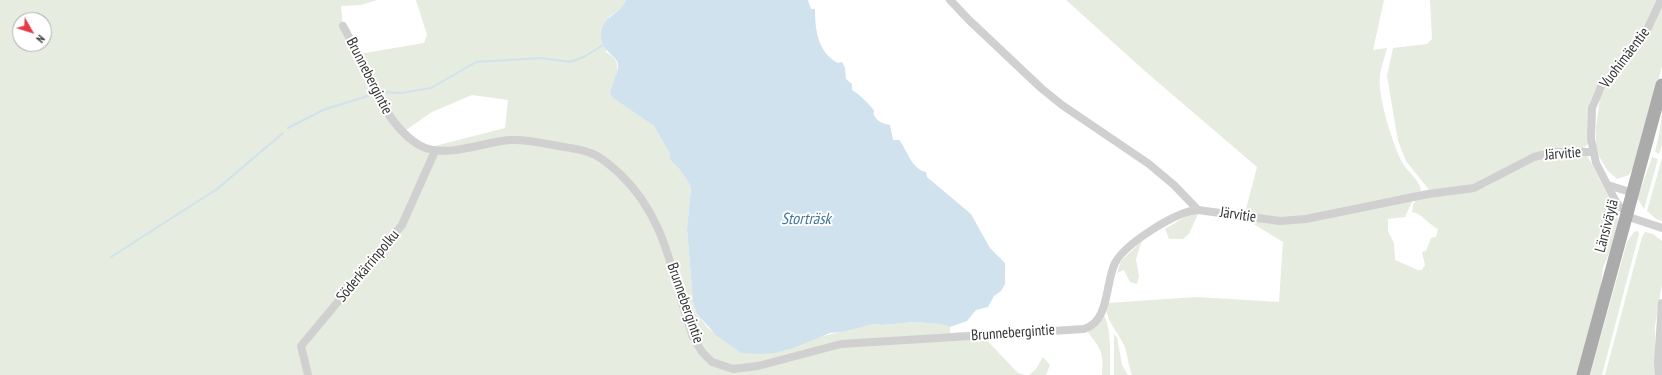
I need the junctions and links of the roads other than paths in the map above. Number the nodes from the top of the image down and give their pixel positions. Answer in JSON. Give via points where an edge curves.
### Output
{"nodes":[{"id":1,"x":950,"y":0,"type":"edge"},
{"id":2,"x":1661,"y":0,"type":"edge"},
{"id":3,"x":344,"y":26,"type":"dead end"},
{"id":4,"x":1662,"y":85,"type":"edge"},
{"id":5,"x":435,"y":151,"type":"junction"},
{"id":6,"x":1593,"y":152,"type":"junction"},
{"id":7,"x":1608,"y":185,"type":"junction"},
{"id":8,"x":1633,"y":193,"type":"junction"},
{"id":9,"x":1198,"y":210,"type":"junction"},
{"id":10,"x":1627,"y":214,"type":"junction"},
{"id":11,"x":1662,"y":228,"type":"edge"},
{"id":12,"x":1662,"y":303,"type":"edge"},
{"id":13,"x":758,"y":366,"type":"junction"},
{"id":14,"x":308,"y":375,"type":"edge"},
{"id":15,"x":757,"y":375,"type":"edge"},
{"id":16,"x":1583,"y":375,"type":"edge"},
{"id":17,"x":1659,"y":375,"type":"edge"}],
"edges":[{"from":1,"to":9,"type":"street","name":"Järvitie","via":[[1041,88],[1149,164]]},
{"from":2,"to":6,"type":"street","name":"Vuohimäentie","via":[[1647,30],[1596,98],[1591,124]]},
{"from":3,"to":5,"type":"street","name":"Brunnebergintie","via":[[391,120],[414,142]]},
{"from":4,"to":8,"type":"main road","name":"Länsiväylä"},
{"from":5,"to":13,"type":"street","name":"Brunnebergintie","via":[[510,140],[575,148],[597,156],[634,188],[661,232],[693,337],[702,352],[712,362],[726,368]]},
{"from":5,"to":14,"type":"street","name":"Söderkärrinpolku","via":[[402,225],[301,346]]},
{"from":6,"to":7,"type":"street","name":"Vuohimäentie"},
{"from":6,"to":9,"type":"street","name":"Järvitie","via":[[1554,152],[1534,157],[1474,188],[1428,194],[1306,219],[1280,221]]},
{"from":7,"to":8,"type":"street"},
{"from":7,"to":10,"type":"street","name":"Vuohimäentie","via":[[1615,200]]},
{"from":8,"to":10,"type":"main road","name":"Länsiväylä"},
{"from":9,"to":13,"type":"street","name":"Brunnebergintie","via":[[1191,210],[1174,218],[1122,251],[1110,274],[1103,309],[1094,324],[1089,327],[840,344]]},
{"from":10,"to":11,"type":"street"},
{"from":10,"to":16,"type":"main road","name":"Länsiväylä"},
{"from":12,"to":17,"type":"street"},
{"from":13,"to":15,"type":"street"}]}
